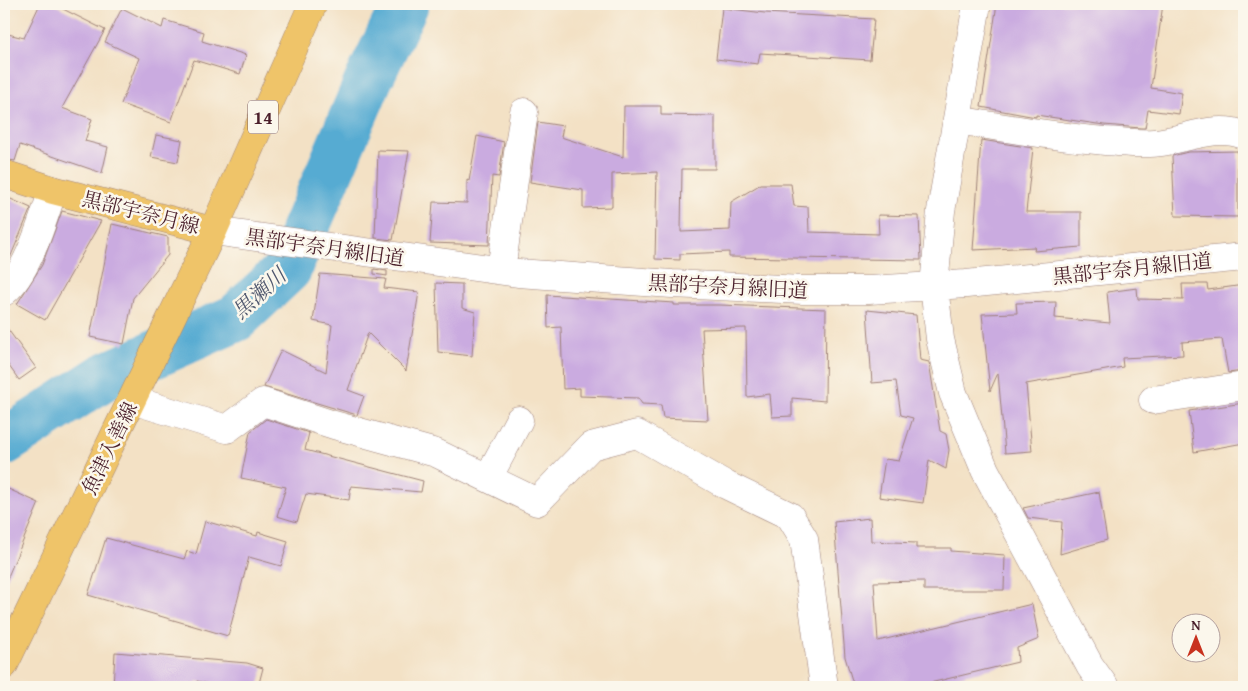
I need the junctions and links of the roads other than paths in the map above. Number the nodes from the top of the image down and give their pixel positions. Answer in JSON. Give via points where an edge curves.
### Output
{"nodes":[{"id":1,"x":313,"y":4,"type":"edge"},
{"id":2,"x":977,"y":4,"type":"edge"},
{"id":3,"x":524,"y":112,"type":"dead end"},
{"id":4,"x":957,"y":120,"type":"junction"},
{"id":5,"x":1244,"y":135,"type":"edge"},
{"id":6,"x":4,"y":174,"type":"edge"},
{"id":7,"x":53,"y":190,"type":"junction"},
{"id":8,"x":213,"y":231,"type":"junction"},
{"id":9,"x":1244,"y":257,"type":"edge"},
{"id":10,"x":501,"y":270,"type":"junction"},
{"id":11,"x":934,"y":286,"type":"junction"},
{"id":12,"x":4,"y":292,"type":"edge"},
{"id":13,"x":1244,"y":386,"type":"edge"},
{"id":14,"x":136,"y":392,"type":"junction"},
{"id":15,"x":1153,"y":400,"type":"dead end"},
{"id":16,"x":519,"y":420,"type":"dead end"},
{"id":17,"x":488,"y":478,"type":"junction"},
{"id":18,"x":4,"y":665,"type":"edge"},
{"id":19,"x":824,"y":687,"type":"edge"},
{"id":20,"x":1105,"y":687,"type":"edge"}],
"edges":[{"from":1,"to":8,"type":"main road","name":"黒部宇奈月線","number":"14"},
{"from":2,"to":4,"type":"street"},
{"from":3,"to":10,"type":"street"},
{"from":4,"to":5,"type":"street","via":[[1067,138],[1127,143],[1161,143],[1200,133],[1234,131]]},
{"from":4,"to":11,"type":"street","via":[[941,211]]},
{"from":6,"to":7,"type":"main road","name":"黒部宇奈月線"},
{"from":7,"to":8,"type":"main road","name":"黒部宇奈月線"},
{"from":7,"to":12,"type":"street","via":[[33,248]]},
{"from":8,"to":10,"type":"street","name":"黒部宇奈月線旧道"},
{"from":8,"to":14,"type":"main road","name":"魚津入善線"},
{"from":9,"to":11,"type":"street","name":"黒部宇奈月線旧道"},
{"from":10,"to":11,"type":"street","name":"黒部宇奈月線旧道","via":[[803,290]]},
{"from":11,"to":20,"type":"street","via":[[940,339],[953,393],[986,470],[1090,666]]},
{"from":13,"to":15,"type":"street"},
{"from":14,"to":17,"type":"street","via":[[226,429],[263,402],[334,426],[436,453]]},
{"from":14,"to":18,"type":"main road","name":"魚津入善線"},
{"from":16,"to":17,"type":"street"},
{"from":17,"to":19,"type":"street","via":[[537,502],[592,446],[637,434],[790,516],[804,539]]}]}
